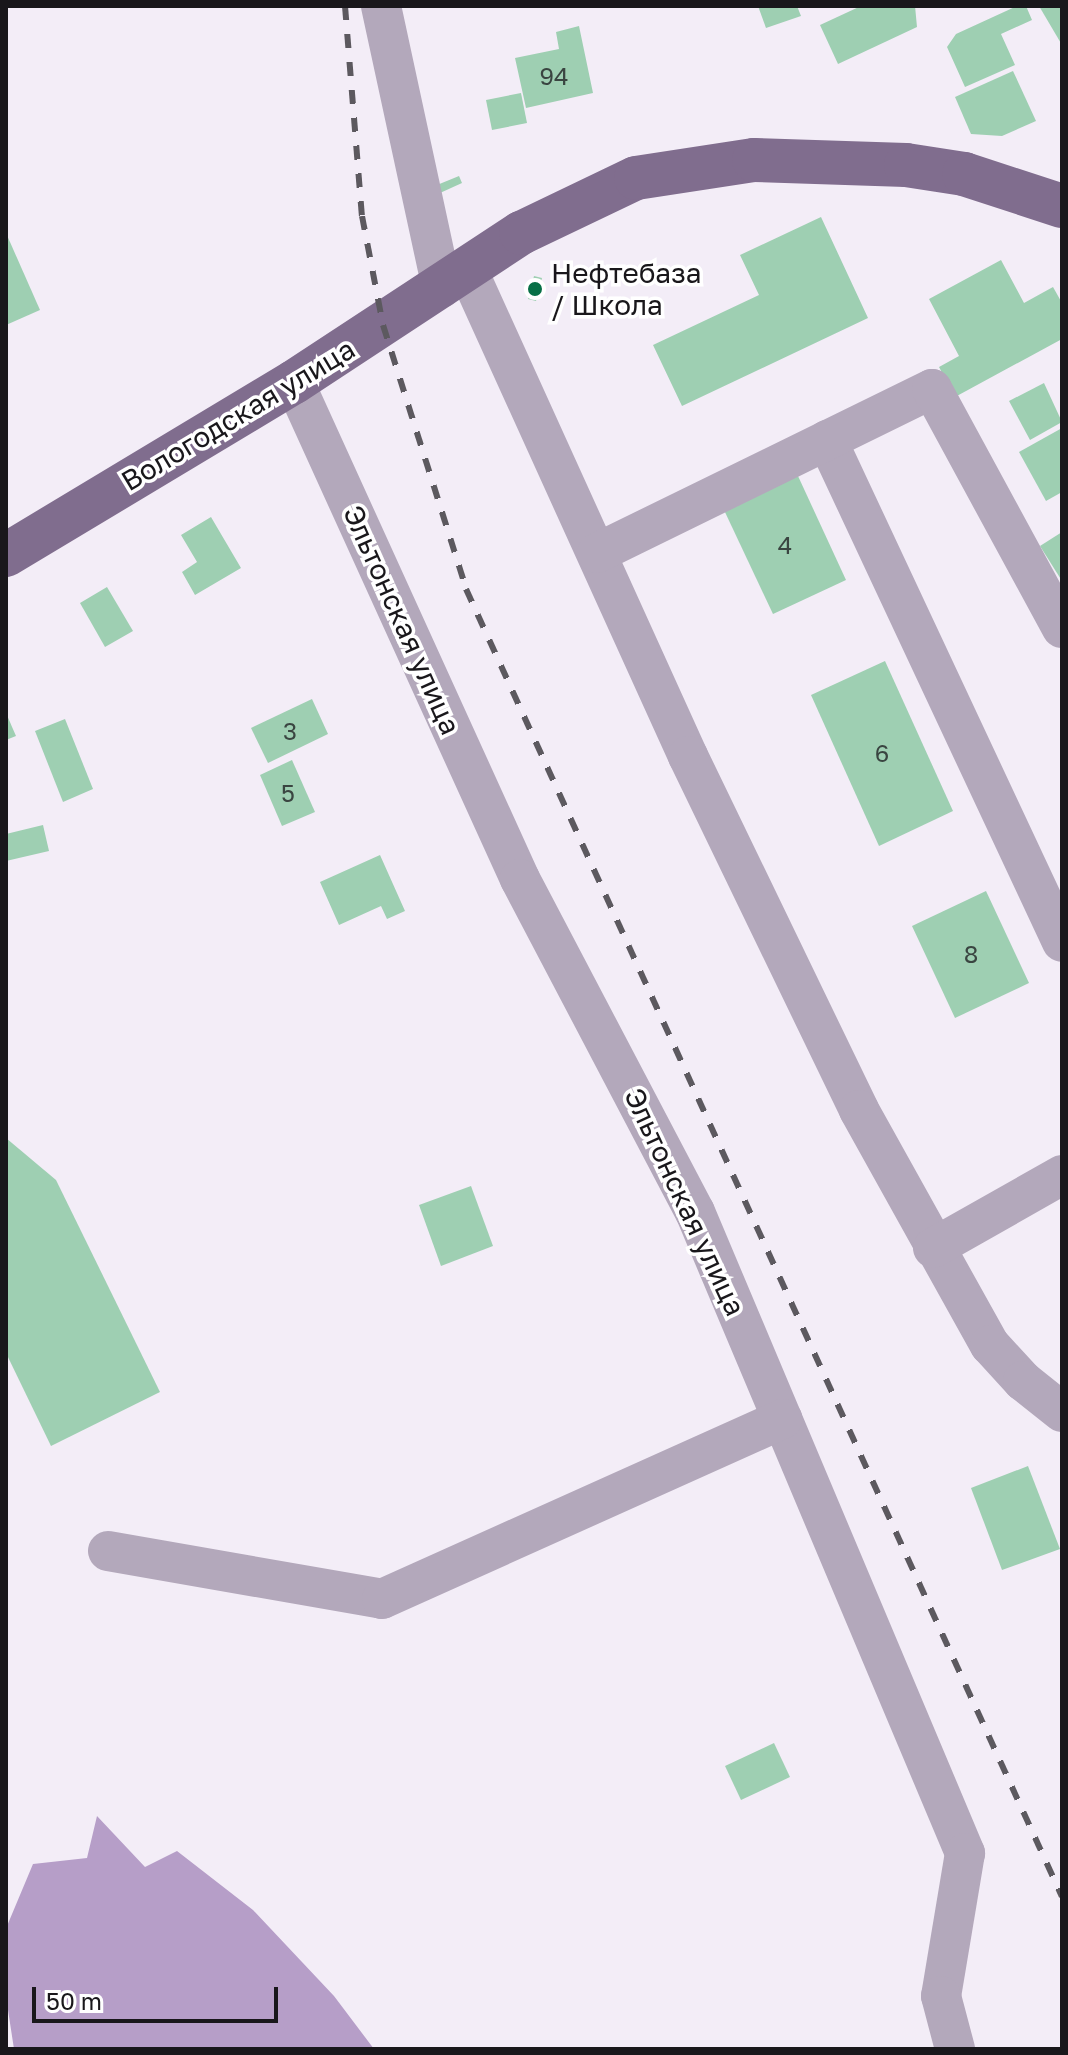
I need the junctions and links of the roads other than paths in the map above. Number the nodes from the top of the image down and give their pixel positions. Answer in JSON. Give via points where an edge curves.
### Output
{"nodes":[{"id":1,"x":381,"y":6,"type":"edge"},
{"id":2,"x":1062,"y":206,"type":"edge"},
{"id":3,"x":455,"y":279,"type":"junction"},
{"id":4,"x":294,"y":382,"type":"junction"},
{"id":5,"x":827,"y":440,"type":"junction"},
{"id":6,"x":597,"y":553,"type":"junction"},
{"id":7,"x":6,"y":555,"type":"edge"},
{"id":8,"x":1062,"y":628,"type":"edge"},
{"id":9,"x":1062,"y":942,"type":"edge"},
{"id":10,"x":1062,"y":1175,"type":"edge"},
{"id":11,"x":933,"y":1248,"type":"junction"},
{"id":12,"x":1062,"y":1412,"type":"edge"},
{"id":13,"x":782,"y":1419,"type":"junction"},
{"id":14,"x":108,"y":1551,"type":"dead end"},
{"id":15,"x":955,"y":2049,"type":"edge"}],
"edges":[{"from":1,"to":3,"type":"street"},
{"from":2,"to":3,"type":"main road","name":"Вологодская улица","via":[[978,178],[906,165],[740,162],[636,178],[595,194],[521,233]]},
{"from":3,"to":4,"type":"main road","name":"Вологодская улица"},
{"from":3,"to":6,"type":"street"},
{"from":4,"to":7,"type":"main road","name":"Вологодская улица"},
{"from":4,"to":13,"type":"street","name":"Эльтонская улица","via":[[520,879],[695,1212]]},
{"from":5,"to":6,"type":"street"},
{"from":5,"to":8,"type":"street","via":[[932,389]]},
{"from":5,"to":9,"type":"street"},
{"from":6,"to":11,"type":"street","via":[[852,1096]]},
{"from":10,"to":11,"type":"street"},
{"from":11,"to":12,"type":"street","via":[[990,1345]]},
{"from":13,"to":14,"type":"street","via":[[382,1599]]},
{"from":13,"to":15,"type":"street","name":"Эльтонская улица","via":[[965,1853],[941,1996]]}]}
